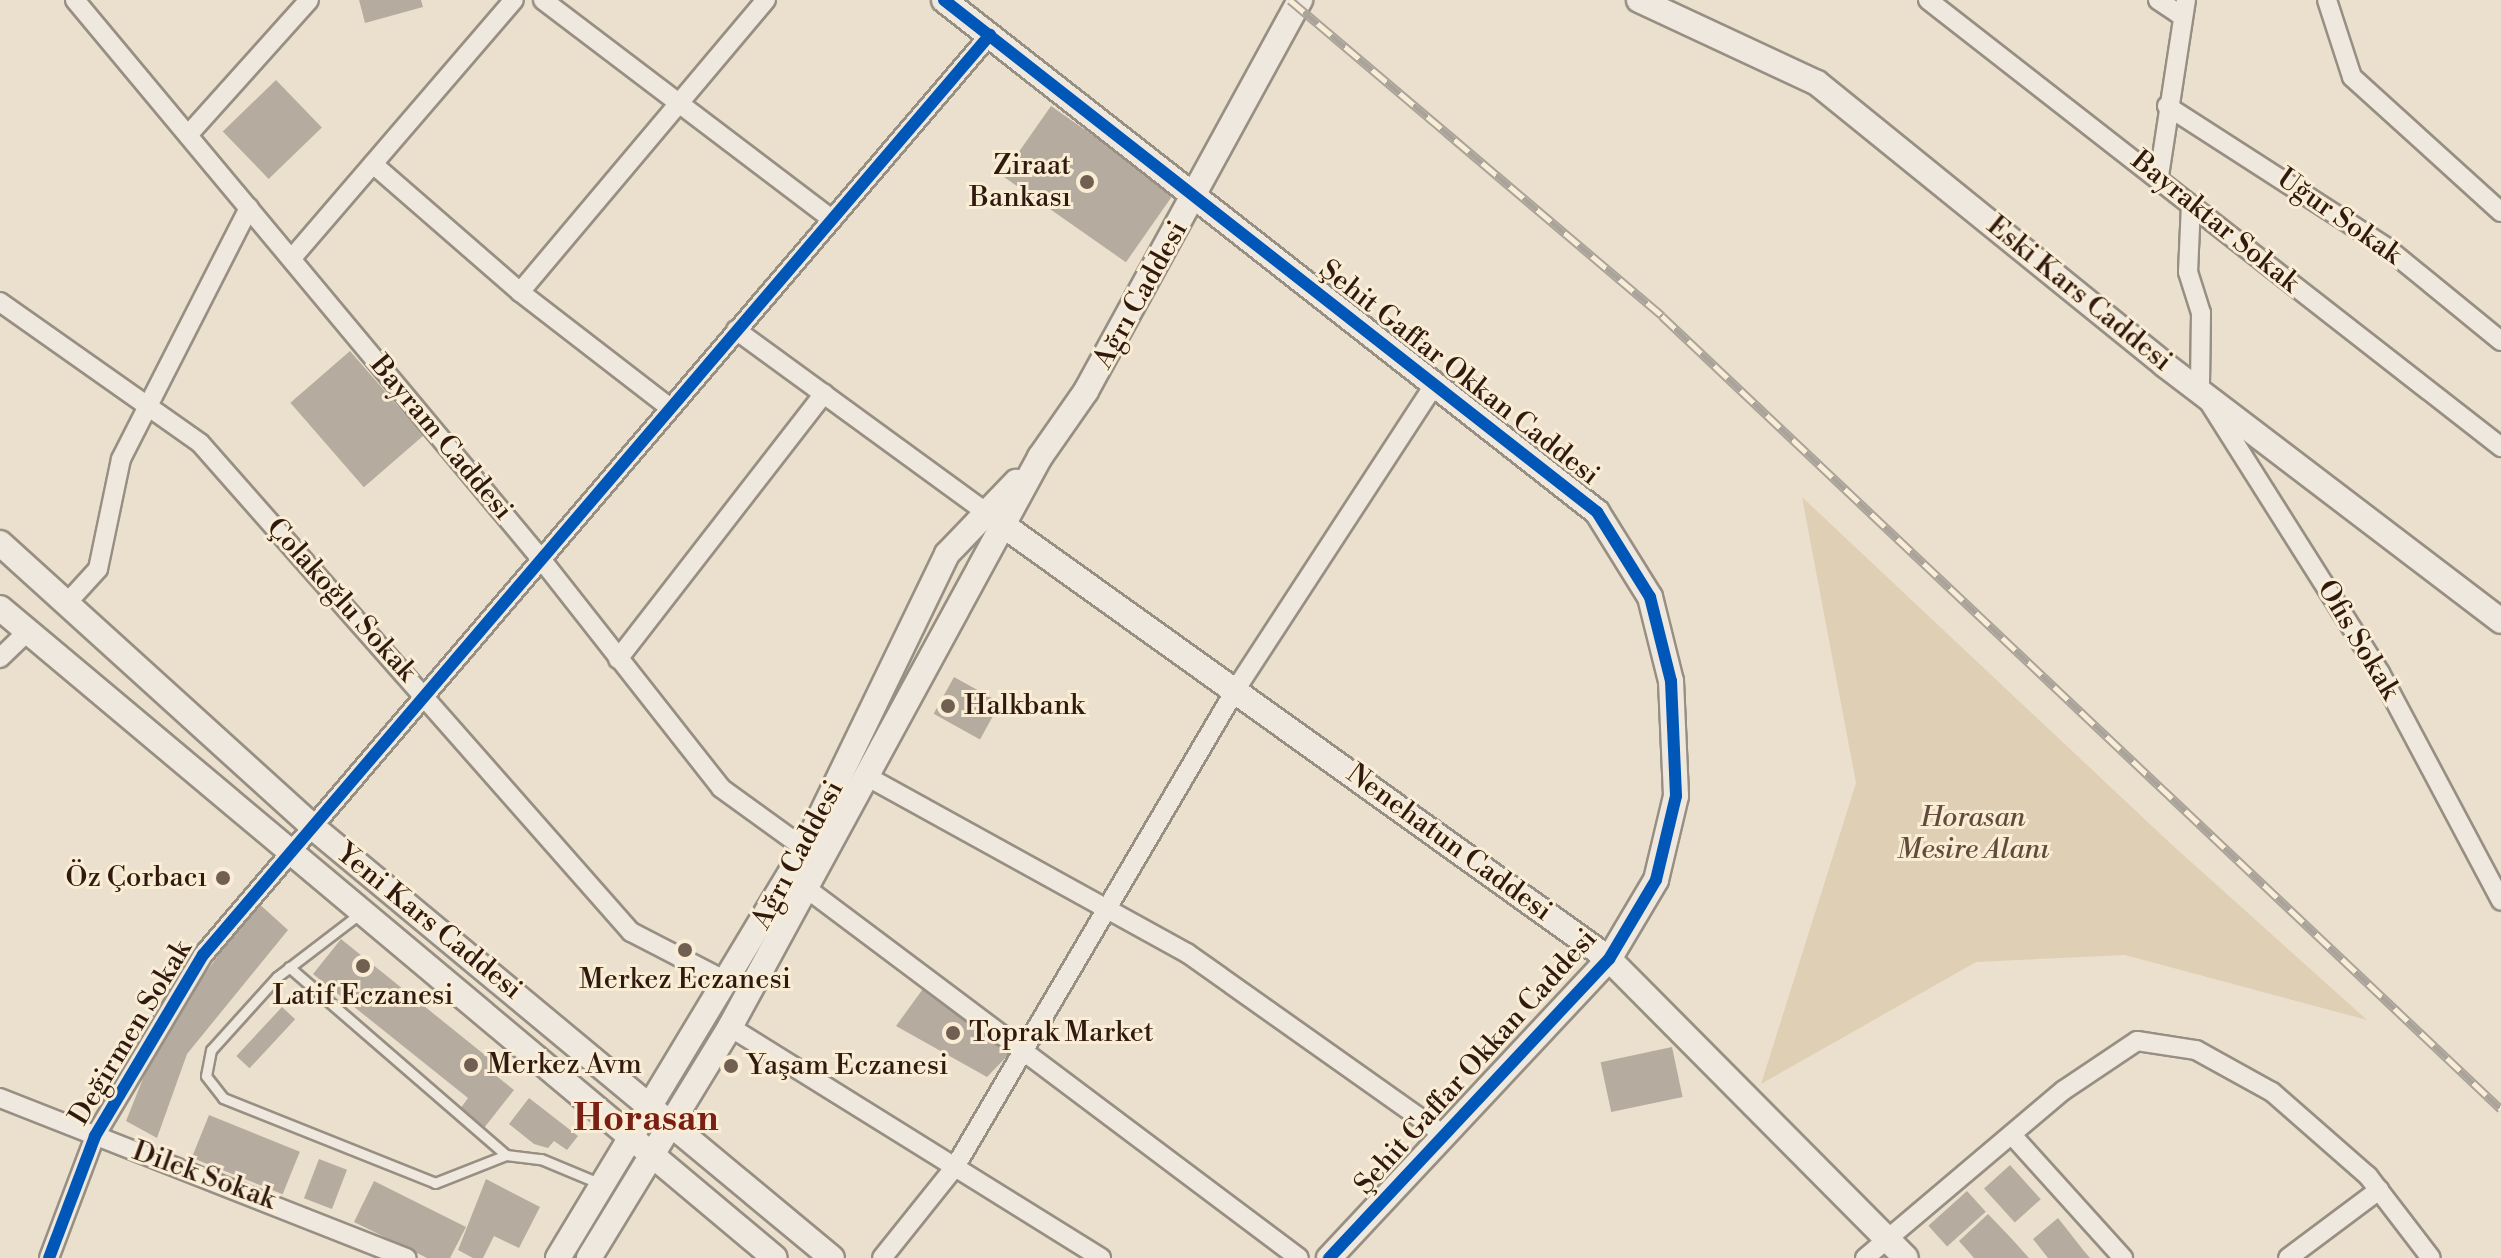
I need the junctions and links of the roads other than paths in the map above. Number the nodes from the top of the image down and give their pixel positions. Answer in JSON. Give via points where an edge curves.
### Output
{"nodes":[{"id":1,"x":75,"y":0,"type":"edge"},
{"id":2,"x":309,"y":0,"type":"edge"},
{"id":3,"x":514,"y":0,"type":"edge"},
{"id":4,"x":543,"y":0,"type":"edge"},
{"id":5,"x":766,"y":0,"type":"edge"},
{"id":6,"x":944,"y":0,"type":"edge"},
{"id":7,"x":1300,"y":0,"type":"edge"},
{"id":8,"x":1639,"y":0,"type":"edge"},
{"id":9,"x":1928,"y":0,"type":"edge"},
{"id":10,"x":2158,"y":0,"type":"edge"},
{"id":11,"x":2327,"y":0,"type":"edge"},
{"id":12,"x":2185,"y":9,"type":"edge"},
{"id":13,"x":990,"y":35,"type":"junction"},
{"id":14,"x":676,"y":100,"type":"junction"},
{"id":15,"x":2167,"y":106,"type":"junction"},
{"id":16,"x":188,"y":135,"type":"junction"},
{"id":17,"x":373,"y":164,"type":"junction"},
{"id":18,"x":2159,"y":176,"type":"junction"},
{"id":19,"x":1197,"y":195,"type":"junction"},
{"id":20,"x":2191,"y":204,"type":"junction"},
{"id":21,"x":249,"y":208,"type":"junction"},
{"id":22,"x":2501,"y":212,"type":"edge"},
{"id":23,"x":832,"y":219,"type":"junction"},
{"id":24,"x":292,"y":258,"type":"junction"},
{"id":25,"x":520,"y":292,"type":"junction"},
{"id":26,"x":0,"y":302,"type":"edge"},
{"id":27,"x":736,"y":330,"type":"junction"},
{"id":28,"x":2501,"y":341,"type":"edge"},
{"id":29,"x":1435,"y":384,"type":"junction"},
{"id":30,"x":2200,"y":388,"type":"junction"},
{"id":31,"x":824,"y":393,"type":"junction"},
{"id":32,"x":146,"y":405,"type":"junction"},
{"id":33,"x":670,"y":408,"type":"junction"},
{"id":34,"x":2501,"y":447,"type":"edge"},
{"id":35,"x":995,"y":519,"type":"junction"},
{"id":36,"x":0,"y":543,"type":"edge"},
{"id":37,"x":541,"y":559,"type":"junction"},
{"id":38,"x":67,"y":603,"type":"junction"},
{"id":39,"x":0,"y":608,"type":"edge"},
{"id":40,"x":2501,"y":621,"type":"edge"},
{"id":41,"x":26,"y":633,"type":"junction"},
{"id":42,"x":0,"y":658,"type":"edge"},
{"id":43,"x":618,"y":659,"type":"junction"},
{"id":44,"x":1236,"y":689,"type":"junction"},
{"id":45,"x":427,"y":696,"type":"junction"},
{"id":46,"x":866,"y":776,"type":"junction"},
{"id":47,"x":314,"y":828,"type":"junction"},
{"id":48,"x":288,"y":853,"type":"junction"},
{"id":49,"x":812,"y":855,"type":"junction"},
{"id":50,"x":806,"y":888,"type":"junction"},
{"id":51,"x":2501,"y":901,"type":"edge"},
{"id":52,"x":1107,"y":908,"type":"junction"},
{"id":53,"x":358,"y":915,"type":"junction"},
{"id":54,"x":1609,"y":959,"type":"junction"},
{"id":55,"x":289,"y":967,"type":"junction"},
{"id":56,"x":730,"y":983,"type":"junction"},
{"id":57,"x":730,"y":1027,"type":"junction"},
{"id":58,"x":1023,"y":1051,"type":"junction"},
{"id":59,"x":0,"y":1098,"type":"edge"},
{"id":60,"x":650,"y":1104,"type":"junction"},
{"id":61,"x":669,"y":1121,"type":"junction"},
{"id":62,"x":1444,"y":1135,"type":"junction"},
{"id":63,"x":2012,"y":1135,"type":"junction"},
{"id":64,"x":95,"y":1136,"type":"junction"},
{"id":65,"x":630,"y":1136,"type":"junction"},
{"id":66,"x":650,"y":1152,"type":"junction"},
{"id":67,"x":506,"y":1155,"type":"junction"},
{"id":68,"x":955,"y":1167,"type":"junction"},
{"id":69,"x":601,"y":1184,"type":"junction"},
{"id":70,"x":2379,"y":1190,"type":"junction"},
{"id":71,"x":1897,"y":1250,"type":"edge"},
{"id":72,"x":49,"y":1258,"type":"edge"},
{"id":73,"x":407,"y":1258,"type":"edge"},
{"id":74,"x":558,"y":1258,"type":"edge"},
{"id":75,"x":589,"y":1258,"type":"edge"},
{"id":76,"x":775,"y":1258,"type":"edge"},
{"id":77,"x":832,"y":1258,"type":"edge"},
{"id":78,"x":882,"y":1258,"type":"edge"},
{"id":79,"x":1101,"y":1258,"type":"edge"},
{"id":80,"x":1299,"y":1258,"type":"edge"},
{"id":81,"x":1329,"y":1258,"type":"edge"},
{"id":82,"x":1865,"y":1258,"type":"edge"},
{"id":83,"x":2123,"y":1258,"type":"edge"},
{"id":84,"x":2288,"y":1258,"type":"edge"},
{"id":85,"x":2431,"y":1258,"type":"edge"}],
"edges":[{"from":1,"to":16,"type":"street","name":"Bayram Caddesi"},
{"from":2,"to":16,"type":"street"},
{"from":3,"to":17,"type":"street"},
{"from":4,"to":14,"type":"street"},
{"from":5,"to":14,"type":"street"},
{"from":6,"to":13,"type":"main road","name":"Şehit Gaffar Okkan Caddesi"},
{"from":7,"to":19,"type":"main road","name":"Ağrı Caddesi"},
{"from":8,"to":30,"type":"main road","name":"Eski Kars Caddesi","via":[[1817,83]]},
{"from":9,"to":18,"type":"street","name":"Bayraktar Sokak"},
{"from":10,"to":12,"type":"street"},
{"from":11,"to":22,"type":"street","via":[[2352,77]]},
{"from":12,"to":15,"type":"street"},
{"from":13,"to":19,"type":"main road","name":"Şehit Gaffar Okkan Caddesi"},
{"from":13,"to":23,"type":"street","name":"Değirmen Sokak"},
{"from":14,"to":23,"type":"street"},
{"from":14,"to":25,"type":"street"},
{"from":15,"to":18,"type":"street"},
{"from":15,"to":28,"type":"street","name":"Uğur Sokak","via":[[2387,248]]},
{"from":16,"to":21,"type":"street","name":"Bayram Caddesi"},
{"from":17,"to":24,"type":"street"},
{"from":17,"to":25,"type":"street"},
{"from":18,"to":20,"type":"street","name":"Bayraktar Sokak"},
{"from":19,"to":29,"type":"main road","name":"Şehit Gaffar Okkan Caddesi"},
{"from":19,"to":35,"type":"main road","name":"Ağrı Caddesi","via":[[1086,391]]},
{"from":20,"to":30,"type":"street","via":[[2188,272],[2201,313]]},
{"from":20,"to":34,"type":"street","name":"Bayraktar Sokak"},
{"from":21,"to":24,"type":"street","name":"Bayram Caddesi"},
{"from":21,"to":32,"type":"street"},
{"from":23,"to":27,"type":"street","name":"Değirmen Sokak"},
{"from":24,"to":37,"type":"street","name":"Bayram Caddesi"},
{"from":25,"to":33,"type":"street"},
{"from":26,"to":32,"type":"street","name":"Çolakoğlu Sokak"},
{"from":27,"to":31,"type":"street"},
{"from":27,"to":33,"type":"street","name":"Değirmen Sokak"},
{"from":29,"to":44,"type":"street"},
{"from":29,"to":54,"type":"main road","name":"Şehit Gaffar Okkan Caddesi","via":[[1597,512],[1650,597],[1671,681],[1676,796],[1656,880]]},
{"from":30,"to":40,"type":"main road","name":"Eski Kars Caddesi"},
{"from":30,"to":51,"type":"street","name":"Ofis Sokak","via":[[2380,673]]},
{"from":31,"to":35,"type":"street"},
{"from":31,"to":43,"type":"street"},
{"from":32,"to":38,"type":"street","via":[[121,459],[98,569]]},
{"from":32,"to":45,"type":"street","name":"Çolakoğlu Sokak","via":[[200,443]]},
{"from":33,"to":37,"type":"street","name":"Değirmen Sokak"},
{"from":35,"to":44,"type":"main road","name":"Nenehatun Caddesi"},
{"from":35,"to":46,"type":"main road","name":"Ağrı Caddesi"},
{"from":35,"to":49,"type":"main road","name":"Ağrı Caddesi","via":[[947,554]]},
{"from":36,"to":38,"type":"main road","name":"Yeni Kars Caddesi"},
{"from":37,"to":43,"type":"street","name":"Bayram Caddesi"},
{"from":37,"to":45,"type":"street","name":"Değirmen Sokak"},
{"from":38,"to":47,"type":"main road","name":"Yeni Kars Caddesi"},
{"from":39,"to":41,"type":"main road","name":"Yeni Kars Caddesi"},
{"from":41,"to":42,"type":"street"},
{"from":41,"to":48,"type":"main road","name":"Yeni Kars Caddesi"},
{"from":43,"to":49,"type":"street","name":"Bayram Caddesi","via":[[721,788]]},
{"from":44,"to":52,"type":"street"},
{"from":44,"to":54,"type":"main road","name":"Nenehatun Caddesi"},
{"from":45,"to":47,"type":"street","name":"Değirmen Sokak"},
{"from":45,"to":56,"type":"street","name":"Çolakoğlu Sokak","via":[[631,932]]},
{"from":46,"to":49,"type":"main road","name":"Ağrı Caddesi"},
{"from":46,"to":52,"type":"street"},
{"from":47,"to":48,"type":"street","name":"Değirmen Sokak"},
{"from":47,"to":60,"type":"main road","name":"Yeni Kars Caddesi"},
{"from":48,"to":53,"type":"main road","name":"Yeni Kars Caddesi"},
{"from":48,"to":64,"type":"street","name":"Değirmen Sokak","via":[[203,955]]},
{"from":49,"to":50,"type":"main road","name":"Ağrı Caddesi"},
{"from":49,"to":56,"type":"main road","name":"Ağrı Caddesi"},
{"from":50,"to":57,"type":"main road","name":"Ağrı Caddesi"},
{"from":50,"to":58,"type":"street"},
{"from":52,"to":58,"type":"street"},
{"from":52,"to":62,"type":"street","via":[[1324,1045]]},
{"from":53,"to":55,"type":"lane"},
{"from":53,"to":65,"type":"main road","name":"Yeni Kars Caddesi"},
{"from":54,"to":62,"type":"main road","name":"Şehit Gaffar Okkan Caddesi"},
{"from":54,"to":71,"type":"main road","name":"Nenehatun Caddesi"},
{"from":55,"to":67,"type":"lane"},
{"from":55,"to":67,"type":"lane","via":[[211,1050],[206,1076],[223,1098],[435,1183]]},
{"from":56,"to":60,"type":"main road","name":"Ağrı Caddesi"},
{"from":57,"to":61,"type":"main road","name":"Ağrı Caddesi"},
{"from":57,"to":68,"type":"street"},
{"from":58,"to":68,"type":"street"},
{"from":58,"to":80,"type":"street"},
{"from":59,"to":64,"type":"street","name":"Dilek Sokak"},
{"from":60,"to":61,"type":"main road","name":"Yeni Kars Caddesi"},
{"from":60,"to":65,"type":"main road","name":"Ağrı Caddesi"},
{"from":61,"to":66,"type":"main road","name":"Ağrı Caddesi"},
{"from":61,"to":77,"type":"main road","name":"Yeni Kars Caddesi"},
{"from":62,"to":81,"type":"main road","name":"Şehit Gaffar Okkan Caddesi"},
{"from":63,"to":70,"type":"street","via":[[2115,1051],[2165,1042],[2196,1050],[2272,1092],[2328,1135]]},
{"from":63,"to":71,"type":"street"},
{"from":63,"to":83,"type":"street"},
{"from":64,"to":72,"type":"street","name":"Değirmen Sokak"},
{"from":64,"to":73,"type":"street","name":"Dilek Sokak"},
{"from":65,"to":66,"type":"main road","name":"Yeni Kars Caddesi"},
{"from":65,"to":69,"type":"main road","name":"Ağrı Caddesi"},
{"from":66,"to":75,"type":"main road","name":"Ağrı Caddesi"},
{"from":66,"to":76,"type":"main road","name":"Yeni Kars Caddesi"},
{"from":67,"to":69,"type":"lane","via":[[541,1159]]},
{"from":68,"to":78,"type":"street"},
{"from":68,"to":79,"type":"street"},
{"from":69,"to":74,"type":"main road","name":"Ağrı Caddesi"},
{"from":70,"to":84,"type":"street"},
{"from":70,"to":85,"type":"street"},
{"from":71,"to":82,"type":"street"}]}
